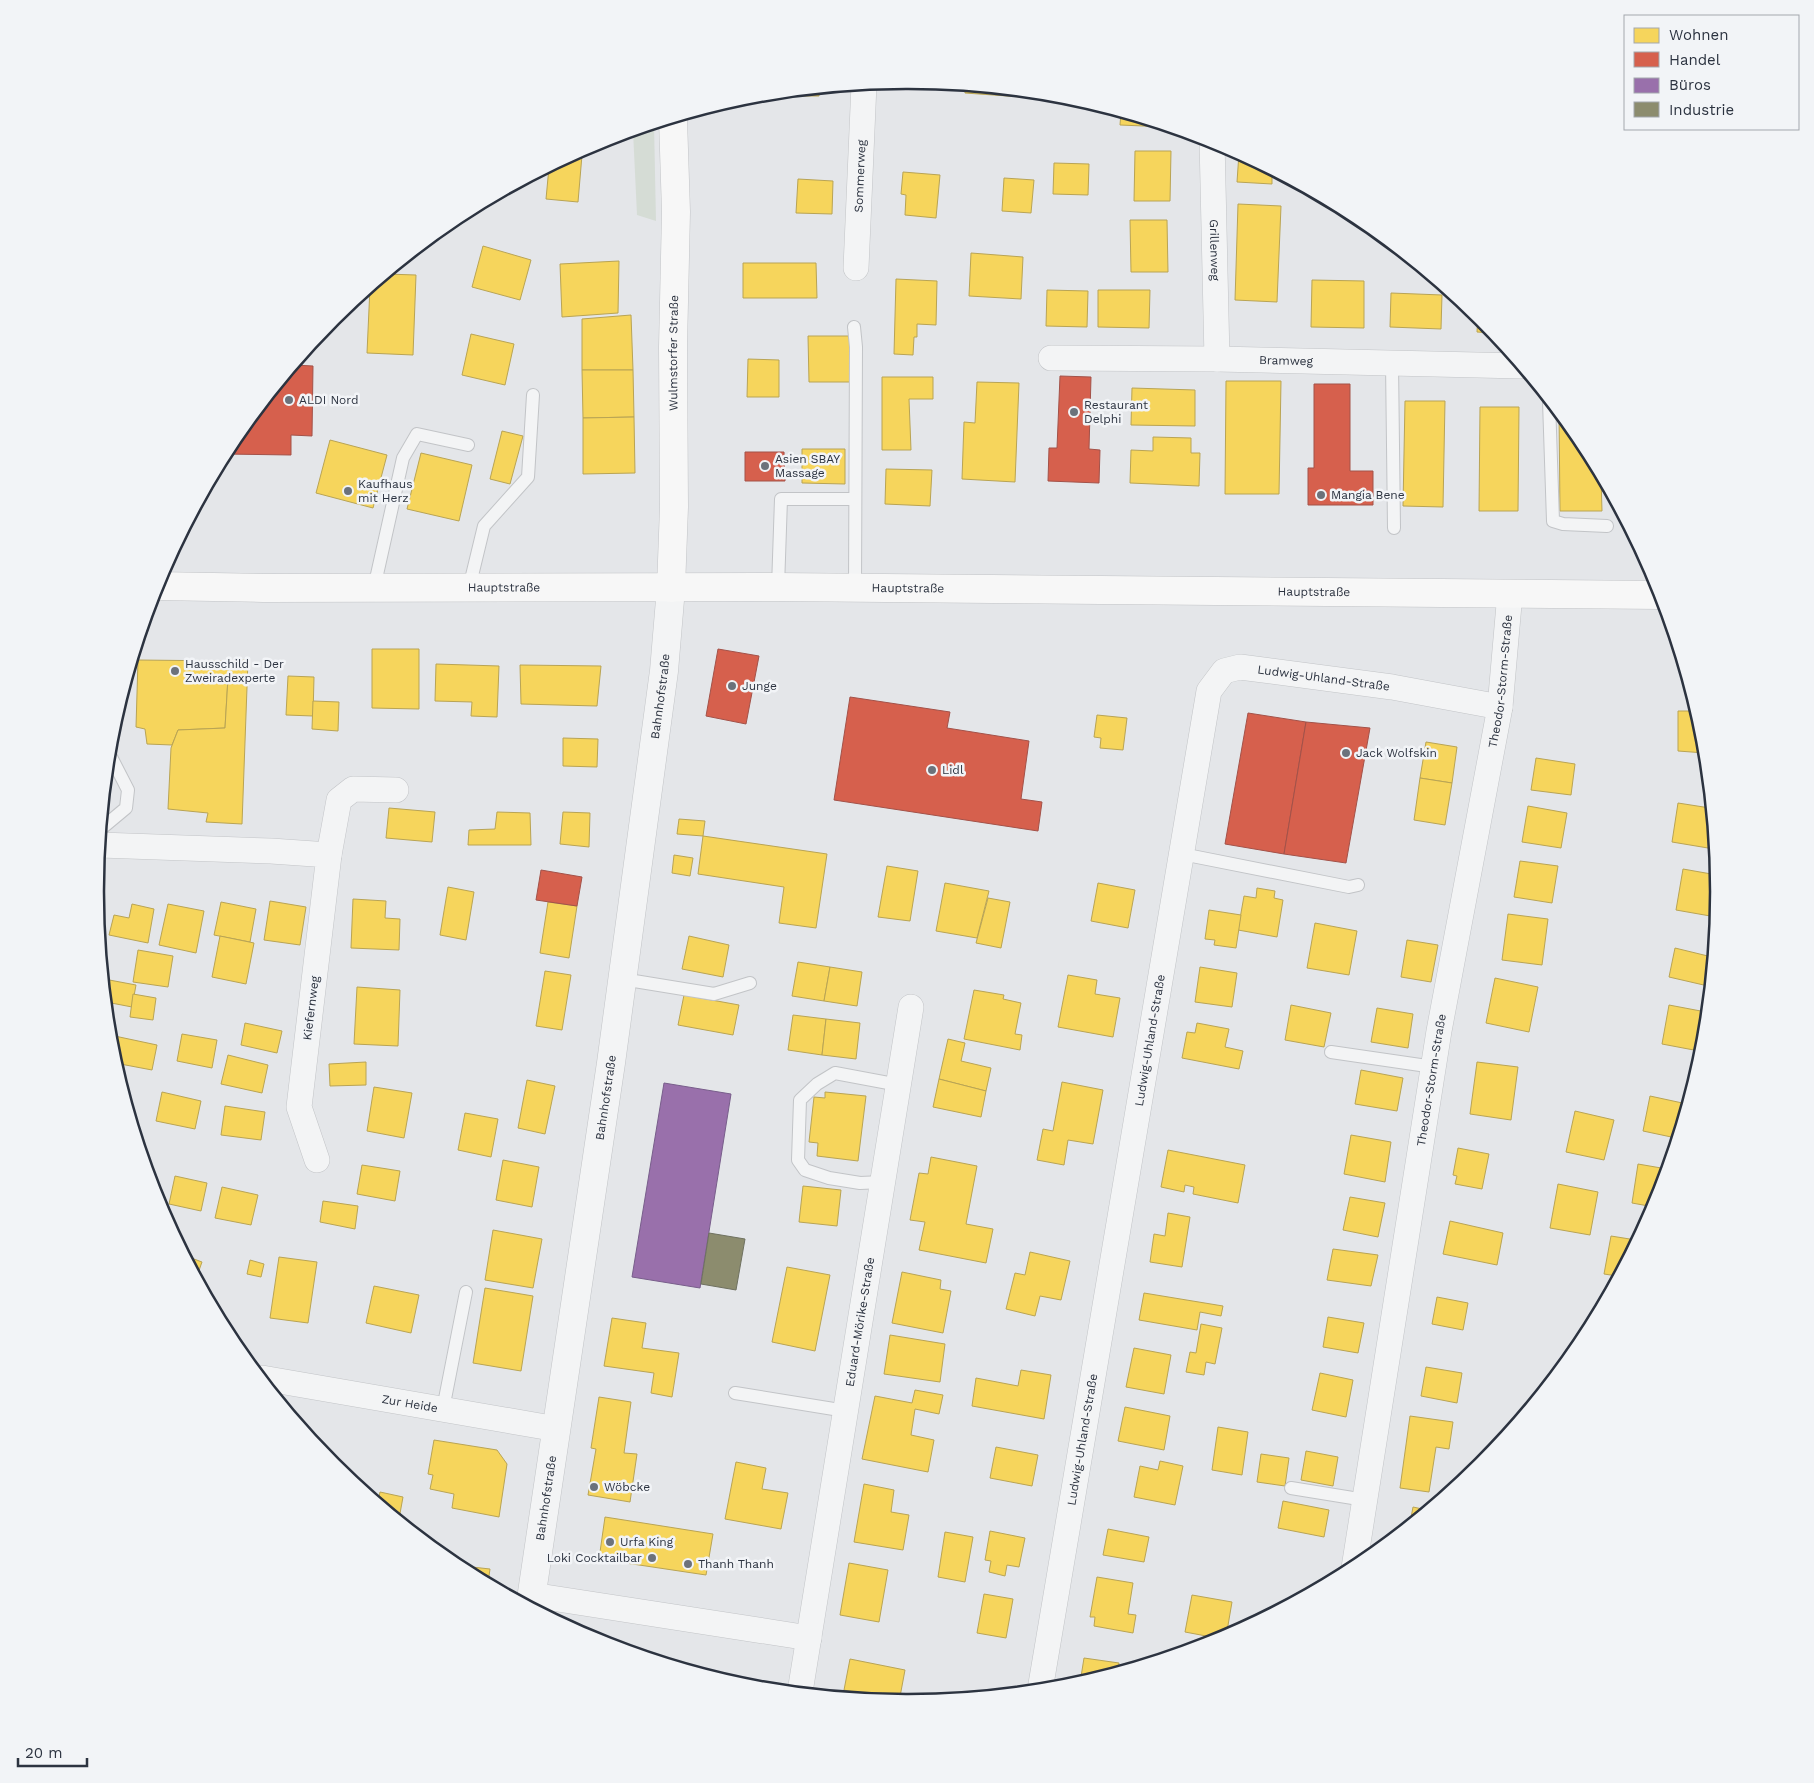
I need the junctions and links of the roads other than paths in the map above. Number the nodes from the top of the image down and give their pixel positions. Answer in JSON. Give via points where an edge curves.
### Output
{"nodes":[{"id":1,"x":864,"y":90,"type":"edge"},
{"id":2,"x":673,"y":124,"type":"edge"},
{"id":3,"x":1212,"y":149,"type":"edge"},
{"id":4,"x":856,"y":268,"type":"dead end"},
{"id":5,"x":854,"y":327,"type":"dead end"},
{"id":6,"x":1051,"y":358,"type":"dead end"},
{"id":7,"x":1217,"y":359,"type":"junction"},
{"id":8,"x":1392,"y":363,"type":"junction"},
{"id":9,"x":1514,"y":366,"type":"edge"},
{"id":10,"x":533,"y":395,"type":"dead end"},
{"id":11,"x":1549,"y":411,"type":"edge"},
{"id":12,"x":468,"y":445,"type":"dead end"},
{"id":13,"x":854,"y":499,"type":"junction"},
{"id":14,"x":1607,"y":526,"type":"dead end"},
{"id":15,"x":1394,"y":528,"type":"dead end"},
{"id":16,"x":164,"y":586,"type":"edge"},
{"id":17,"x":778,"y":587,"type":"junction"},
{"id":18,"x":374,"y":588,"type":"junction"},
{"id":19,"x":469,"y":588,"type":"junction"},
{"id":20,"x":671,"y":588,"type":"junction"},
{"id":21,"x":855,"y":588,"type":"junction"},
{"id":22,"x":1510,"y":593,"type":"junction"},
{"id":23,"x":1653,"y":595,"type":"edge"},
{"id":24,"x":1500,"y":707,"type":"junction"},
{"id":25,"x":115,"y":764,"type":"edge"},
{"id":26,"x":396,"y":790,"type":"dead end"},
{"id":27,"x":107,"y":823,"type":"edge"},
{"id":28,"x":106,"y":845,"type":"edge"},
{"id":29,"x":1182,"y":854,"type":"junction"},
{"id":30,"x":329,"y":855,"type":"junction"},
{"id":31,"x":1358,"y":885,"type":"dead end"},
{"id":32,"x":622,"y":980,"type":"junction"},
{"id":33,"x":750,"y":983,"type":"dead end"},
{"id":34,"x":911,"y":1007,"type":"dead end"},
{"id":35,"x":1331,"y":1052,"type":"dead end"},
{"id":36,"x":1434,"y":1067,"type":"junction"},
{"id":37,"x":899,"y":1085,"type":"junction"},
{"id":38,"x":317,"y":1160,"type":"dead end"},
{"id":39,"x":883,"y":1182,"type":"junction"},
{"id":40,"x":466,"y":1292,"type":"dead end"},
{"id":41,"x":270,"y":1379,"type":"edge"},
{"id":42,"x":735,"y":1393,"type":"dead end"},
{"id":43,"x":443,"y":1409,"type":"junction"},
{"id":44,"x":846,"y":1411,"type":"junction"},
{"id":45,"x":557,"y":1428,"type":"junction"},
{"id":46,"x":1291,"y":1488,"type":"dead end"},
{"id":47,"x":1365,"y":1500,"type":"junction"},
{"id":48,"x":1356,"y":1557,"type":"edge"},
{"id":49,"x":531,"y":1600,"type":"edge"},
{"id":50,"x":809,"y":1638,"type":"junction"},
{"id":51,"x":1041,"y":1682,"type":"edge"},
{"id":52,"x":801,"y":1687,"type":"edge"}],
"edges":[{"from":1,"to":4,"type":"street","name":"Sommerweg"},
{"from":2,"to":20,"type":"main road","name":"Wulmstorfer Straße","via":[[676,212]]},
{"from":3,"to":7,"type":"street","name":"Grillenweg"},
{"from":5,"to":13,"type":"lane"},
{"from":6,"to":7,"type":"street","name":"Bramweg"},
{"from":7,"to":8,"type":"street","name":"Bramweg"},
{"from":8,"to":9,"type":"street","name":"Bramweg"},
{"from":8,"to":15,"type":"lane"},
{"from":10,"to":19,"type":"lane","via":[[528,477],[484,526]]},
{"from":11,"to":14,"type":"lane","via":[[1553,521]]},
{"from":12,"to":18,"type":"lane","via":[[417,434],[403,458]]},
{"from":13,"to":17,"type":"lane","via":[[781,499]]},
{"from":13,"to":21,"type":"lane"},
{"from":16,"to":18,"type":"main road","name":"Hauptstraße"},
{"from":17,"to":20,"type":"main road","name":"Hauptstraße"},
{"from":17,"to":21,"type":"main road","name":"Hauptstraße"},
{"from":18,"to":19,"type":"main road","name":"Hauptstraße"},
{"from":19,"to":20,"type":"main road","name":"Hauptstraße"},
{"from":20,"to":32,"type":"street","name":"Bahnhofstraße","via":[[664,671]]},
{"from":21,"to":22,"type":"main road","name":"Hauptstraße"},
{"from":22,"to":23,"type":"main road","name":"Hauptstraße"},
{"from":22,"to":24,"type":"street","name":"Theodor-Storm-Straße"},
{"from":24,"to":29,"type":"street","name":"Ludwig-Uhland-Straße","via":[[1392,687],[1240,667],[1224,671],[1209,691]]},
{"from":24,"to":36,"type":"street","name":"Theodor-Storm-Straße"},
{"from":25,"to":27,"type":"lane","via":[[128,790],[126,808]]},
{"from":26,"to":30,"type":"street","name":"Kiefernweg","via":[[353,789],[339,800]]},
{"from":28,"to":30,"type":"street"},
{"from":29,"to":31,"type":"lane","via":[[1349,887]]},
{"from":29,"to":51,"type":"street","name":"Ludwig-Uhland-Straße"},
{"from":30,"to":38,"type":"street","name":"Kiefernweg","via":[[300,1107]]},
{"from":32,"to":33,"type":"lane","via":[[714,994]]},
{"from":32,"to":45,"type":"street","name":"Bahnhofstraße"},
{"from":34,"to":37,"type":"street","name":"Eduard-Mörike-Straße"},
{"from":35,"to":36,"type":"lane"},
{"from":36,"to":47,"type":"street","name":"Theodor-Storm-Straße"},
{"from":37,"to":39,"type":"street","name":"Eduard-Mörike-Straße"},
{"from":37,"to":39,"type":"lane","via":[[835,1074],[800,1100],[798,1160],[805,1170],[860,1183]]},
{"from":39,"to":44,"type":"street","name":"Eduard-Mörike-Straße"},
{"from":40,"to":43,"type":"lane"},
{"from":41,"to":43,"type":"street","name":"Zur Heide"},
{"from":42,"to":44,"type":"lane"},
{"from":43,"to":45,"type":"street","name":"Zur Heide"},
{"from":44,"to":50,"type":"street","name":"Eduard-Mörike-Straße"},
{"from":45,"to":49,"type":"street","name":"Bahnhofstraße"},
{"from":46,"to":47,"type":"lane"},
{"from":47,"to":48,"type":"street","name":"Theodor-Storm-Straße"},
{"from":49,"to":50,"type":"street"},
{"from":50,"to":52,"type":"street","name":"Eduard-Mörike-Straße"}]}
